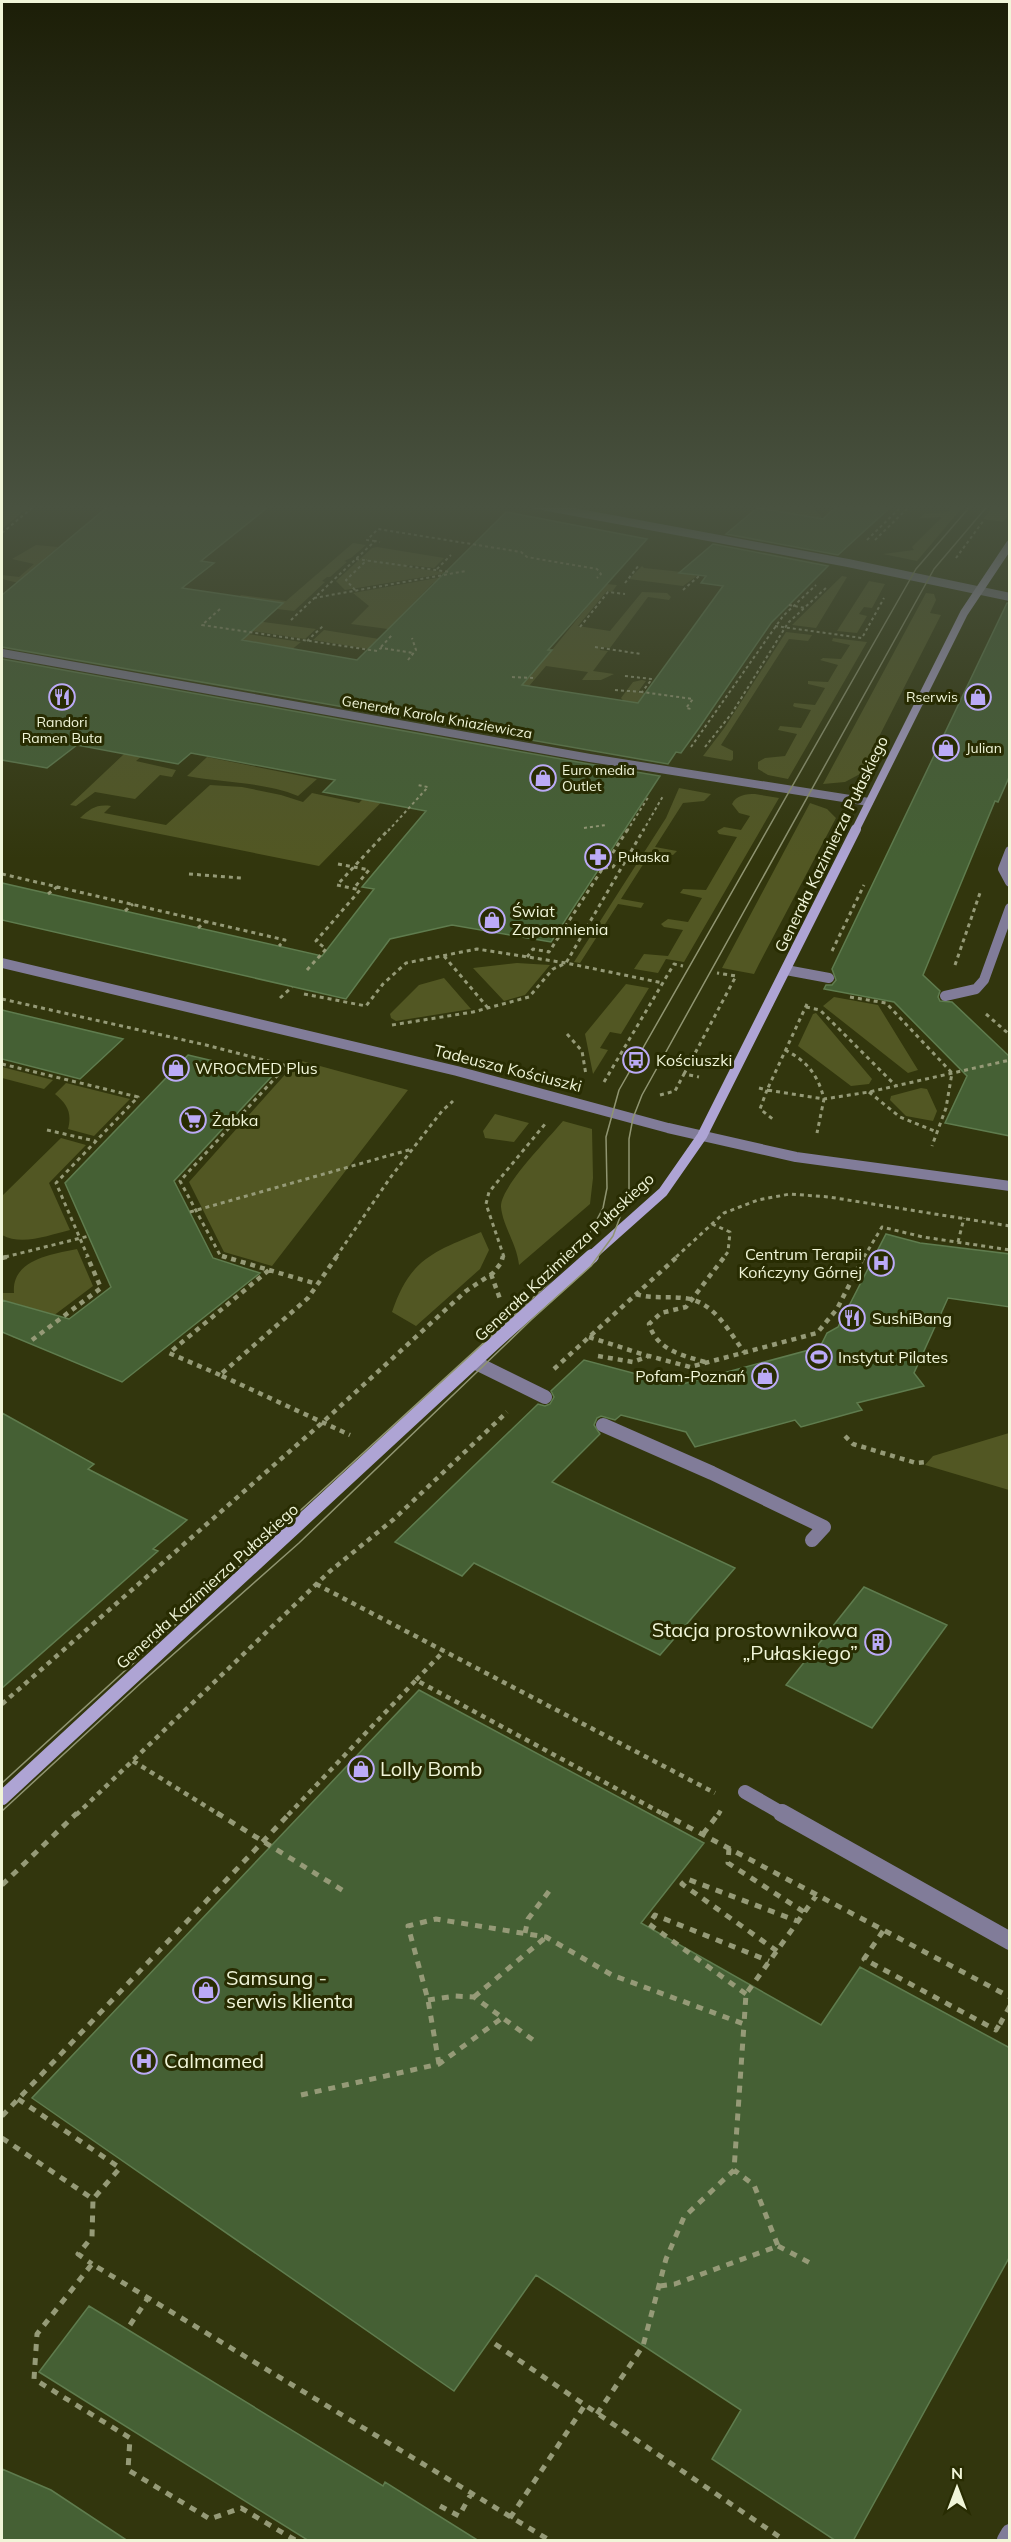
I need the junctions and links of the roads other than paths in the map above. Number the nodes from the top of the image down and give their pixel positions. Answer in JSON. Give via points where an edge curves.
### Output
{"nodes":[{"id":1,"x":961,"y":622,"type":"edge"},
{"id":2,"x":2,"y":653,"type":"edge"},
{"id":3,"x":869,"y":802,"type":"junction"},
{"id":4,"x":1010,"y":851,"type":"edge"},
{"id":5,"x":1010,"y":882,"type":"edge"},
{"id":6,"x":1010,"y":908,"type":"edge"},
{"id":7,"x":2,"y":963,"type":"edge"},
{"id":8,"x":786,"y":970,"type":"junction"},
{"id":9,"x":825,"y":977,"type":"road end"},
{"id":10,"x":945,"y":996,"type":"dead end"},
{"id":11,"x":702,"y":1136,"type":"junction"},
{"id":12,"x":1010,"y":1186,"type":"edge"},
{"id":13,"x":474,"y":1362,"type":"junction"},
{"id":14,"x":545,"y":1397,"type":"dead end"},
{"id":15,"x":603,"y":1425,"type":"dead end"},
{"id":16,"x":812,"y":1540,"type":"dead end"},
{"id":17,"x":745,"y":1792,"type":"dead end"},
{"id":18,"x":2,"y":1798,"type":"edge"},
{"id":19,"x":1010,"y":1941,"type":"edge"},
{"id":20,"x":1010,"y":2533,"type":"edge"},
{"id":21,"x":1006,"y":2541,"type":"edge"}],
"edges":[{"from":1,"to":3,"type":"main road","name":"Generała Kazimierza Pułaskiego"},
{"from":2,"to":3,"type":"street","name":"Generała Karola Kniaziewicza","via":[[590,758]]},
{"from":3,"to":8,"type":"main road","name":"Generała Kazimierza Pułaskiego"},
{"from":4,"to":5,"type":"street","via":[[1003,869]]},
{"from":6,"to":10,"type":"street","via":[[984,980],[976,989]]},
{"from":7,"to":11,"type":"street","name":"Tadeusza Kościuszki","via":[[458,1071]]},
{"from":8,"to":9,"type":"street"},
{"from":8,"to":11,"type":"main road","name":"Generała Kazimierza Pułaskiego"},
{"from":11,"to":12,"type":"street","name":"Tadeusza Kościuszki","via":[[796,1157]]},
{"from":11,"to":13,"type":"main road","name":"Generała Kazimierza Pułaskiego","via":[[663,1192]]},
{"from":13,"to":14,"type":"street"},
{"from":13,"to":18,"type":"main road","name":"Generała Kazimierza Pułaskiego"},
{"from":15,"to":16,"type":"street","via":[[824,1527]]},
{"from":17,"to":19,"type":"street"},
{"from":20,"to":21,"type":"street"}]}
